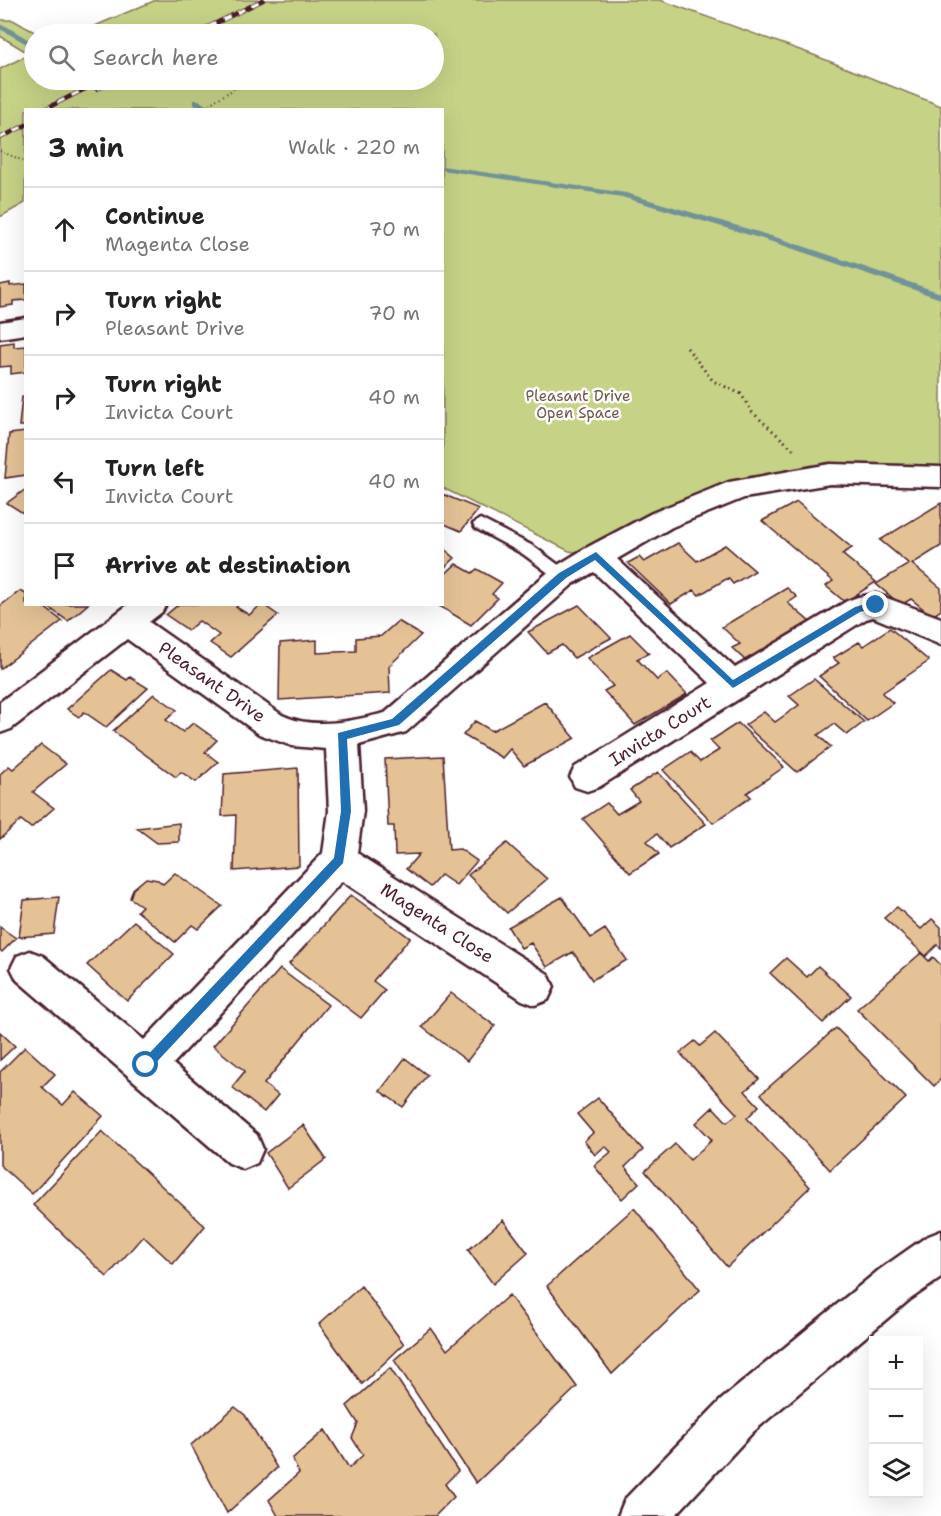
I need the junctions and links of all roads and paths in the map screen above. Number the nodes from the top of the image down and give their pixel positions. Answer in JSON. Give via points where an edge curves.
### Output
{"nodes":[{"id":1,"x":232,"y":90,"type":"edge"},
{"id":2,"x":202,"y":108,"type":"edge"},
{"id":3,"x":0,"y":151,"type":"edge"},
{"id":4,"x":24,"y":161,"type":"edge"},
{"id":5,"x":24,"y":326,"type":"edge"},
{"id":6,"x":0,"y":330,"type":"edge"},
{"id":7,"x":687,"y":348,"type":"dead end"},
{"id":8,"x":821,"y":476,"type":"junction"},
{"id":9,"x":941,"y":477,"type":"edge"},
{"id":10,"x":480,"y":524,"type":"dead end"},
{"id":11,"x":596,"y":556,"type":"junction"},
{"id":12,"x":562,"y":576,"type":"junction"},
{"id":13,"x":139,"y":614,"type":"edge"},
{"id":14,"x":941,"y":633,"type":"edge"},
{"id":15,"x":733,"y":685,"type":"junction"},
{"id":16,"x":0,"y":720,"type":"edge"},
{"id":17,"x":342,"y":736,"type":"junction"},
{"id":18,"x":586,"y":777,"type":"dead end"},
{"id":19,"x":339,"y":860,"type":"junction"},
{"id":20,"x":30,"y":968,"type":"dead end"},
{"id":21,"x":536,"y":987,"type":"dead end"},
{"id":22,"x":146,"y":1065,"type":"junction"},
{"id":23,"x":243,"y":1149,"type":"dead end"},
{"id":24,"x":941,"y":1252,"type":"edge"},
{"id":25,"x":642,"y":1516,"type":"edge"}],
"edges":[{"from":1,"to":2,"type":"path"},
{"from":3,"to":4,"type":"path"},
{"from":5,"to":6,"type":"street"},
{"from":7,"to":8,"type":"path","via":[[713,381],[741,394],[752,412]]},
{"from":8,"to":9,"type":"street","name":"Pleasant Drive"},
{"from":8,"to":11,"type":"street","name":"Pleasant Drive","via":[[739,489],[662,520]]},
{"from":10,"to":12,"type":"lane","via":[[528,550]]},
{"from":11,"to":12,"type":"street","name":"Pleasant Drive"},
{"from":11,"to":15,"type":"street","name":"Invicta Court"},
{"from":12,"to":17,"type":"street","name":"Pleasant Drive","via":[[395,723]]},
{"from":13,"to":16,"type":"street","name":"Pleasant Drive"},
{"from":13,"to":17,"type":"street","name":"Pleasant Drive","via":[[252,713],[279,728]]},
{"from":14,"to":15,"type":"street","name":"Invicta Court","via":[[876,605],[858,609]]},
{"from":15,"to":18,"type":"street","name":"Invicta Court"},
{"from":17,"to":19,"type":"street","via":[[346,811]]},
{"from":19,"to":21,"type":"street","name":"Magenta Close"},
{"from":19,"to":22,"type":"street"},
{"from":20,"to":22,"type":"street"},
{"from":22,"to":23,"type":"street"},
{"from":24,"to":25,"type":"street","via":[[894,1285],[737,1416]]}]}
